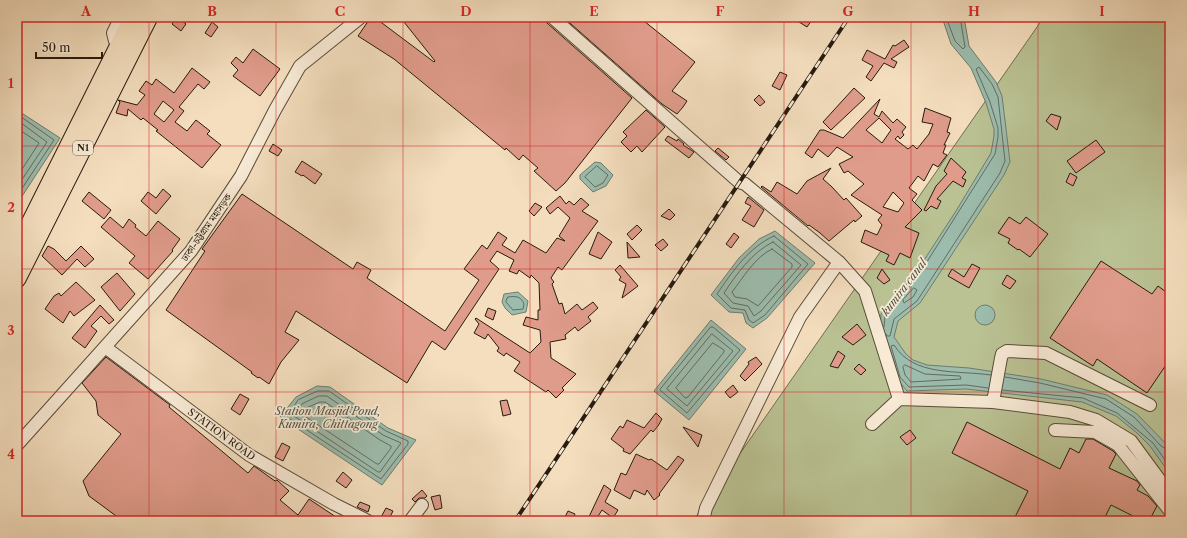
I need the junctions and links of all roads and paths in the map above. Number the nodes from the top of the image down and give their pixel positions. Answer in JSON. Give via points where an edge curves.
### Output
{"nodes":[{"id":1,"x":121,"y":17,"type":"edge"},
{"id":2,"x":133,"y":17,"type":"edge"},
{"id":3,"x":149,"y":17,"type":"edge"},
{"id":4,"x":361,"y":17,"type":"edge"},
{"id":5,"x":552,"y":17,"type":"edge"},
{"id":6,"x":115,"y":41,"type":"dead end"},
{"id":7,"x":17,"y":249,"type":"edge"},
{"id":8,"x":839,"y":262,"type":"junction"},
{"id":9,"x":17,"y":279,"type":"edge"},
{"id":10,"x":105,"y":347,"type":"junction"},
{"id":11,"x":898,"y":399,"type":"junction"},
{"id":12,"x":994,"y":399,"type":"junction"},
{"id":13,"x":1150,"y":405,"type":"dead end"},
{"id":14,"x":872,"y":424,"type":"dead end"},
{"id":15,"x":1055,"y":430,"type":"dead end"},
{"id":16,"x":17,"y":445,"type":"edge"},
{"id":17,"x":1170,"y":494,"type":"edge"},
{"id":18,"x":422,"y":505,"type":"dead end"},
{"id":19,"x":1170,"y":511,"type":"edge"},
{"id":20,"x":368,"y":521,"type":"edge"},
{"id":21,"x":410,"y":521,"type":"edge"},
{"id":22,"x":703,"y":521,"type":"edge"}],
"edges":[{"from":1,"to":6,"type":"street","via":[[113,33]]},
{"from":2,"to":7,"type":"highway","number":"N1"},
{"from":3,"to":9,"type":"highway","number":"N1"},
{"from":4,"to":10,"type":"street","name":"ঢাকা-চট্টগ্রাম মহাসড়ক","via":[[300,66],[241,176],[191,251]]},
{"from":5,"to":8,"type":"street","via":[[740,182]]},
{"from":8,"to":11,"type":"street","via":[[865,291]]},
{"from":8,"to":22,"type":"street","via":[[800,317],[706,508]]},
{"from":10,"to":16,"type":"street","name":"ঢাকা-চট্টগ্রাম মহাসড়ক"},
{"from":10,"to":20,"type":"street","name":"STATION ROAD","via":[[248,455]]},
{"from":11,"to":12,"type":"street"},
{"from":11,"to":14,"type":"street"},
{"from":12,"to":13,"type":"street","via":[[1002,354],[1007,351],[1046,353]]},
{"from":12,"to":17,"type":"street","via":[[1070,412],[1096,420],[1131,440]]},
{"from":15,"to":19,"type":"street","via":[[1094,432],[1118,446]]},
{"from":18,"to":21,"type":"street"}]}
